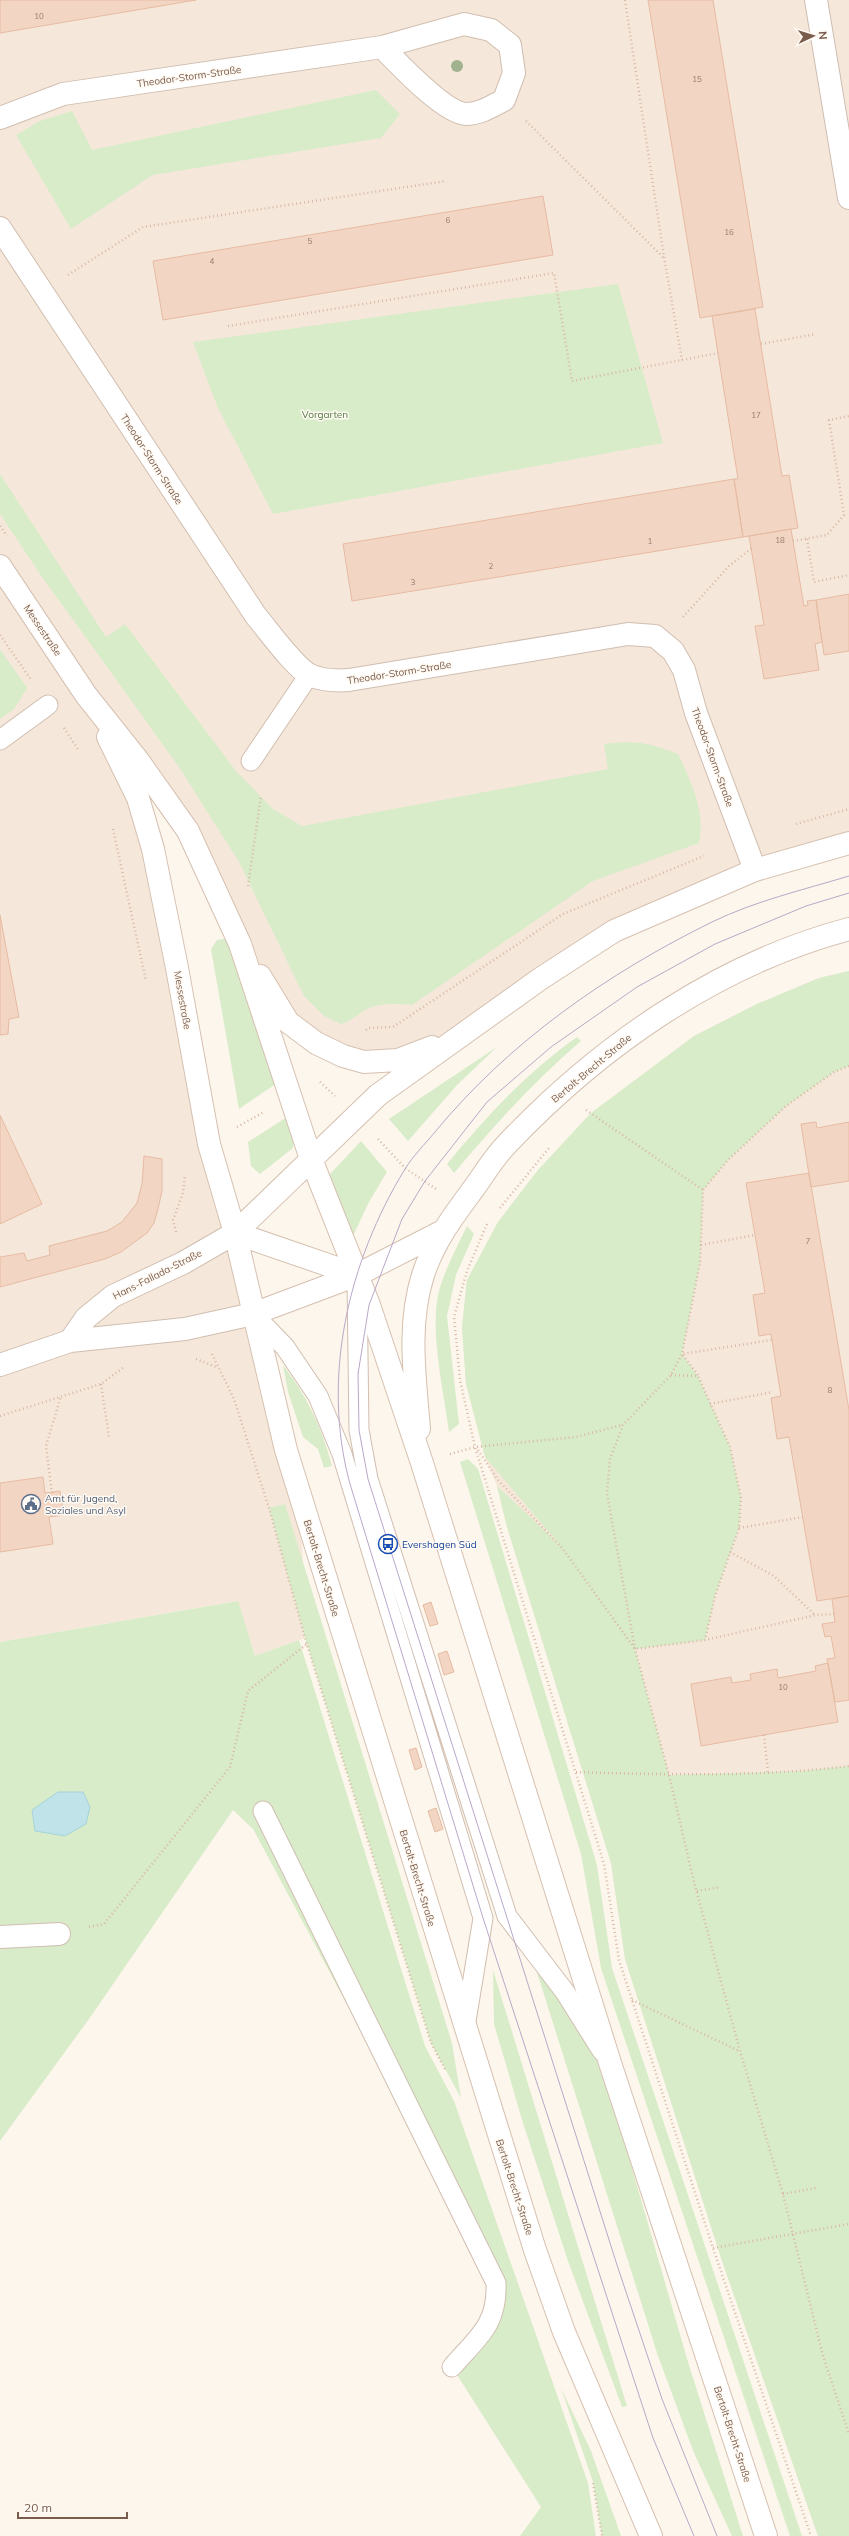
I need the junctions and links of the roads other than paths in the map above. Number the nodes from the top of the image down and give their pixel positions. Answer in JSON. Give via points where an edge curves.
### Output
{"nodes":[{"id":1,"x":816,"y":0,"type":"edge"},
{"id":2,"x":382,"y":47,"type":"junction"},
{"id":3,"x":0,"y":118,"type":"edge"},
{"id":4,"x":849,"y":198,"type":"edge"},
{"id":5,"x":0,"y":228,"type":"edge"},
{"id":6,"x":0,"y":566,"type":"edge"},
{"id":7,"x":309,"y":675,"type":"junction"},
{"id":8,"x":86,"y":695,"type":"junction"},
{"id":9,"x":48,"y":705,"type":"road end"},
{"id":10,"x":0,"y":740,"type":"edge"},
{"id":11,"x":251,"y":761,"type":"dead end"},
{"id":12,"x":849,"y":843,"type":"edge"},
{"id":13,"x":754,"y":870,"type":"junction"},
{"id":14,"x":849,"y":928,"type":"edge"},
{"id":15,"x":240,"y":944,"type":"junction"},
{"id":16,"x":459,"y":1037,"type":"junction"},
{"id":17,"x":312,"y":1159,"type":"junction"},
{"id":18,"x":441,"y":1232,"type":"junction"},
{"id":19,"x":235,"y":1234,"type":"junction"},
{"id":20,"x":357,"y":1275,"type":"junction"},
{"id":21,"x":253,"y":1314,"type":"junction"},
{"id":22,"x":70,"y":1341,"type":"junction"},
{"id":23,"x":0,"y":1365,"type":"edge"},
{"id":24,"x":422,"y":1462,"type":"junction"},
{"id":25,"x":263,"y":1811,"type":"dead end"},
{"id":26,"x":59,"y":1934,"type":"road end"},
{"id":27,"x":0,"y":1937,"type":"edge"},
{"id":28,"x":465,"y":2029,"type":"junction"},
{"id":29,"x":611,"y":2066,"type":"junction"},
{"id":30,"x":452,"y":2367,"type":"dead end"},
{"id":31,"x":651,"y":2536,"type":"edge"},
{"id":32,"x":766,"y":2536,"type":"edge"}],
"edges":[{"from":1,"to":4,"type":"main road"},
{"from":2,"to":2,"type":"main road","name":"Theodor-Storm-Straße","via":[[464,24],[491,30],[510,45],[514,74],[504,100],[484,110],[465,114],[436,99]]},
{"from":2,"to":3,"type":"main road","name":"Theodor-Storm-Straße","via":[[63,94]]},
{"from":5,"to":7,"type":"main road","name":"Theodor-Storm-Straße","via":[[256,616],[287,654]]},
{"from":6,"to":8,"type":"main road","name":"Messestraße"},
{"from":7,"to":11,"type":"lane"},
{"from":7,"to":13,"type":"main road","name":"Theodor-Storm-Straße","via":[[328,681],[349,680],[628,634],[655,636],[673,651],[684,670],[696,713]]},
{"from":8,"to":15,"type":"main road","name":"Messestraße","via":[[137,759],[188,831]]},
{"from":8,"to":19,"type":"main road","name":"Messestraße","via":[[138,798],[153,849],[178,968],[209,1144]]},
{"from":9,"to":10,"type":"lane"},
{"from":12,"to":13,"type":"main road"},
{"from":13,"to":16,"type":"main road","via":[[614,931],[540,979]]},
{"from":14,"to":18,"type":"main road","name":"Bertolt-Brecht-Straße","via":[[810,939],[761,958],[714,983],[625,1038],[559,1094],[506,1145]]},
{"from":15,"to":16,"type":"main road","via":[[288,1022],[316,1043],[343,1056],[364,1062],[398,1060]]},
{"from":15,"to":17,"type":"main road","name":"Messestraße"},
{"from":16,"to":17,"type":"main road","via":[[378,1095]]},
{"from":17,"to":19,"type":"main road"},
{"from":17,"to":20,"type":"main road","name":"Bertolt-Brecht-Straße"},
{"from":18,"to":20,"type":"main road","name":"Bertolt-Brecht-Straße"},
{"from":18,"to":24,"type":"main road","name":"Bertolt-Brecht-Straße","via":[[423,1274],[414,1315],[414,1358]]},
{"from":19,"to":20,"type":"main road"},
{"from":19,"to":21,"type":"main road","name":"Messestraße"},
{"from":19,"to":22,"type":"main road","name":"Hans-Fallada-Straße","via":[[183,1263],[113,1296],[86,1318]]},
{"from":20,"to":21,"type":"main road","name":"Bertolt-Brecht-Straße"},
{"from":20,"to":24,"type":"main road","name":"Bertolt-Brecht-Straße"},
{"from":20,"to":29,"type":"lane","via":[[358,1430],[368,1479],[467,1794],[507,1916],[565,1992]]},
{"from":21,"to":22,"type":"main road","via":[[185,1329]]},
{"from":21,"to":28,"type":"main road","name":"Bertolt-Brecht-Straße","via":[[286,1450]]},
{"from":21,"to":28,"type":"lane","via":[[285,1347],[318,1396],[342,1454],[483,1918]]},
{"from":22,"to":23,"type":"main road"},
{"from":24,"to":29,"type":"main road","name":"Bertolt-Brecht-Straße"},
{"from":25,"to":30,"type":"lane","via":[[496,2283],[497,2303],[491,2322]]},
{"from":26,"to":27,"type":"main road"},
{"from":28,"to":31,"type":"main road","name":"Bertolt-Brecht-Straße","via":[[535,2250],[564,2332]]},
{"from":29,"to":32,"type":"main road","name":"Bertolt-Brecht-Straße"}]}
